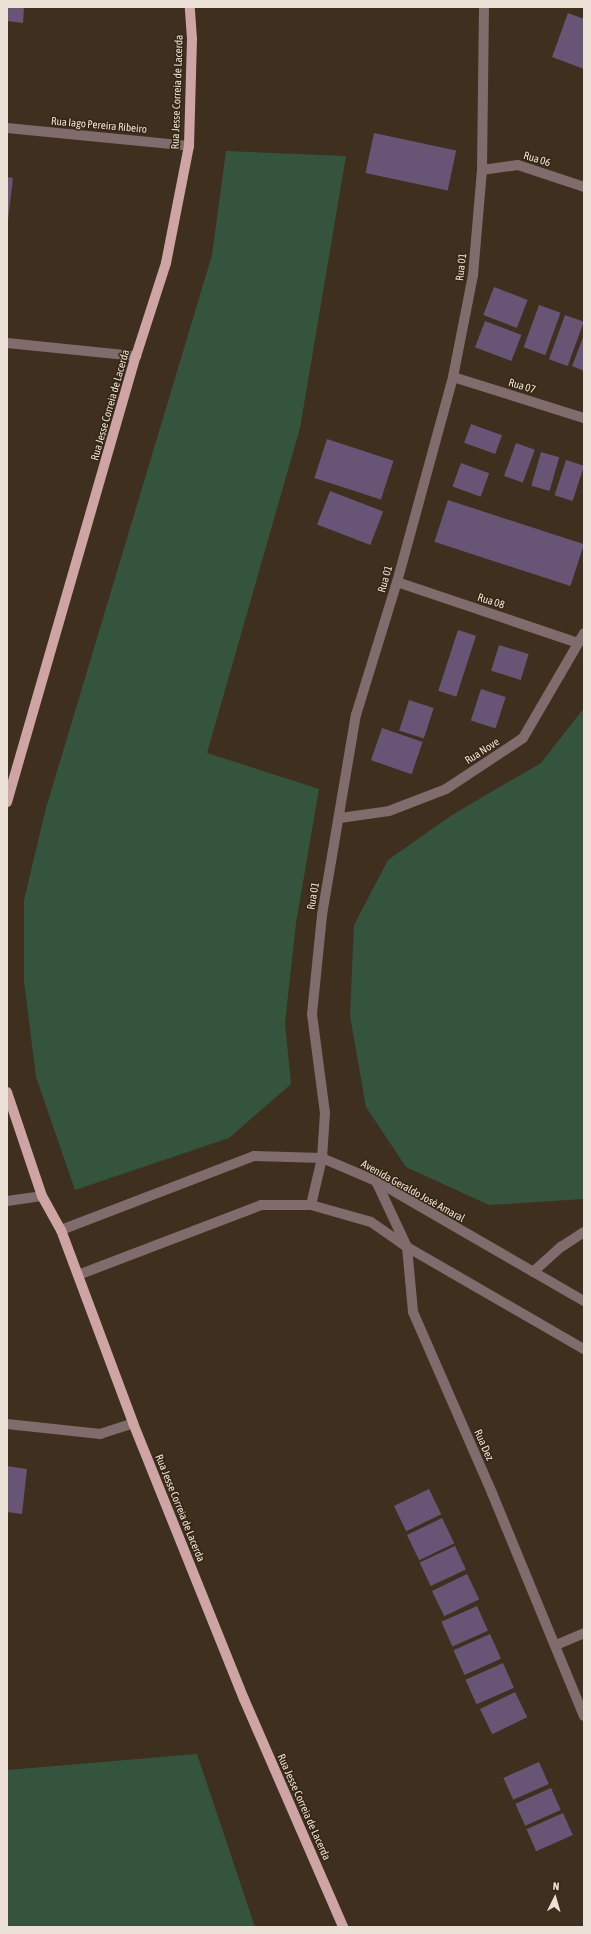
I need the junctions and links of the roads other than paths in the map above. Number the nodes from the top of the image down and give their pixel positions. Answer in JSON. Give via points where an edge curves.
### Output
{"nodes":[{"id":1,"x":190,"y":7,"type":"edge"},
{"id":2,"x":484,"y":7,"type":"edge"},
{"id":3,"x":7,"y":128,"type":"edge"},
{"id":4,"x":189,"y":146,"type":"junction"},
{"id":5,"x":482,"y":170,"type":"junction"},
{"id":6,"x":584,"y":188,"type":"edge"},
{"id":7,"x":7,"y":343,"type":"edge"},
{"id":8,"x":136,"y":356,"type":"junction"},
{"id":9,"x":453,"y":377,"type":"junction"},
{"id":10,"x":584,"y":418,"type":"edge"},
{"id":11,"x":397,"y":582,"type":"junction"},
{"id":12,"x":584,"y":634,"type":"edge"},
{"id":13,"x":578,"y":643,"type":"junction"},
{"id":14,"x":7,"y":802,"type":"edge"},
{"id":15,"x":340,"y":818,"type":"junction"},
{"id":16,"x":7,"y":1092,"type":"edge"},
{"id":17,"x":322,"y":1158,"type":"junction"},
{"id":18,"x":376,"y":1182,"type":"junction"},
{"id":19,"x":42,"y":1196,"type":"junction"},
{"id":20,"x":7,"y":1201,"type":"edge"},
{"id":21,"x":311,"y":1205,"type":"junction"},
{"id":22,"x":61,"y":1230,"type":"junction"},
{"id":23,"x":584,"y":1232,"type":"edge"},
{"id":24,"x":407,"y":1246,"type":"junction"},
{"id":25,"x":533,"y":1272,"type":"junction"},
{"id":26,"x":78,"y":1275,"type":"junction"},
{"id":27,"x":584,"y":1301,"type":"edge"},
{"id":28,"x":584,"y":1349,"type":"edge"},
{"id":29,"x":133,"y":1422,"type":"junction"},
{"id":30,"x":7,"y":1424,"type":"edge"},
{"id":31,"x":584,"y":1633,"type":"edge"},
{"id":32,"x":556,"y":1645,"type":"junction"},
{"id":33,"x":584,"y":1716,"type":"edge"},
{"id":34,"x":343,"y":1927,"type":"edge"}],
"edges":[{"from":1,"to":4,"type":"main road","name":"Rua Jesse Correia de Lacerda","via":[[192,38]]},
{"from":2,"to":5,"type":"street","name":"Rua 01"},
{"from":3,"to":4,"type":"street","name":"Rua Iago Pereira Ribeiro"},
{"from":4,"to":8,"type":"main road","name":"Rua Jesse Correia de Lacerda","via":[[166,263]]},
{"from":5,"to":6,"type":"street","name":"Rua 06","via":[[518,165]]},
{"from":5,"to":9,"type":"street","name":"Rua 01","via":[[473,275]]},
{"from":7,"to":8,"type":"street"},
{"from":8,"to":14,"type":"main road","name":"Rua Jesse Correia de Lacerda"},
{"from":9,"to":10,"type":"street","name":"Rua 07"},
{"from":9,"to":11,"type":"street","name":"Rua 01"},
{"from":11,"to":13,"type":"street","name":"Rua 08"},
{"from":11,"to":15,"type":"street","name":"Rua 01","via":[[356,715]]},
{"from":12,"to":13,"type":"street","name":"Rua Nove"},
{"from":13,"to":15,"type":"street","name":"Rua Nove","via":[[523,738],[446,789],[389,811]]},
{"from":15,"to":17,"type":"street","name":"Rua 01","via":[[322,915],[312,1014],[325,1113]]},
{"from":16,"to":19,"type":"main road","name":"Rua Jesse Correia de Lacerda"},
{"from":17,"to":18,"type":"street","name":"Avenida Geraldo José Amaral"},
{"from":17,"to":21,"type":"street","name":"Rua 01"},
{"from":17,"to":22,"type":"street","name":"Avenida Geraldo José Amaral","via":[[254,1156]]},
{"from":18,"to":24,"type":"street","name":"Rua Dez"},
{"from":18,"to":25,"type":"street","name":"Avenida Geraldo José Amaral"},
{"from":19,"to":20,"type":"street"},
{"from":19,"to":22,"type":"main road","name":"Rua Jesse Correia de Lacerda"},
{"from":21,"to":24,"type":"street","via":[[371,1222]]},
{"from":21,"to":26,"type":"street","via":[[262,1205]]},
{"from":22,"to":26,"type":"main road","name":"Rua Jesse Correia de Lacerda"},
{"from":23,"to":25,"type":"street","via":[[561,1247]]},
{"from":24,"to":28,"type":"street"},
{"from":24,"to":32,"type":"street","name":"Rua Dez","via":[[413,1312]]},
{"from":25,"to":27,"type":"street","name":"Avenida Geraldo José Amaral"},
{"from":26,"to":29,"type":"main road","name":"Rua Jesse Correia de Lacerda"},
{"from":29,"to":30,"type":"street","via":[[100,1434]]},
{"from":29,"to":34,"type":"main road","name":"Rua Jesse Correia de Lacerda","via":[[244,1699]]},
{"from":31,"to":32,"type":"street"},
{"from":32,"to":33,"type":"street","name":"Rua Dez"}]}
